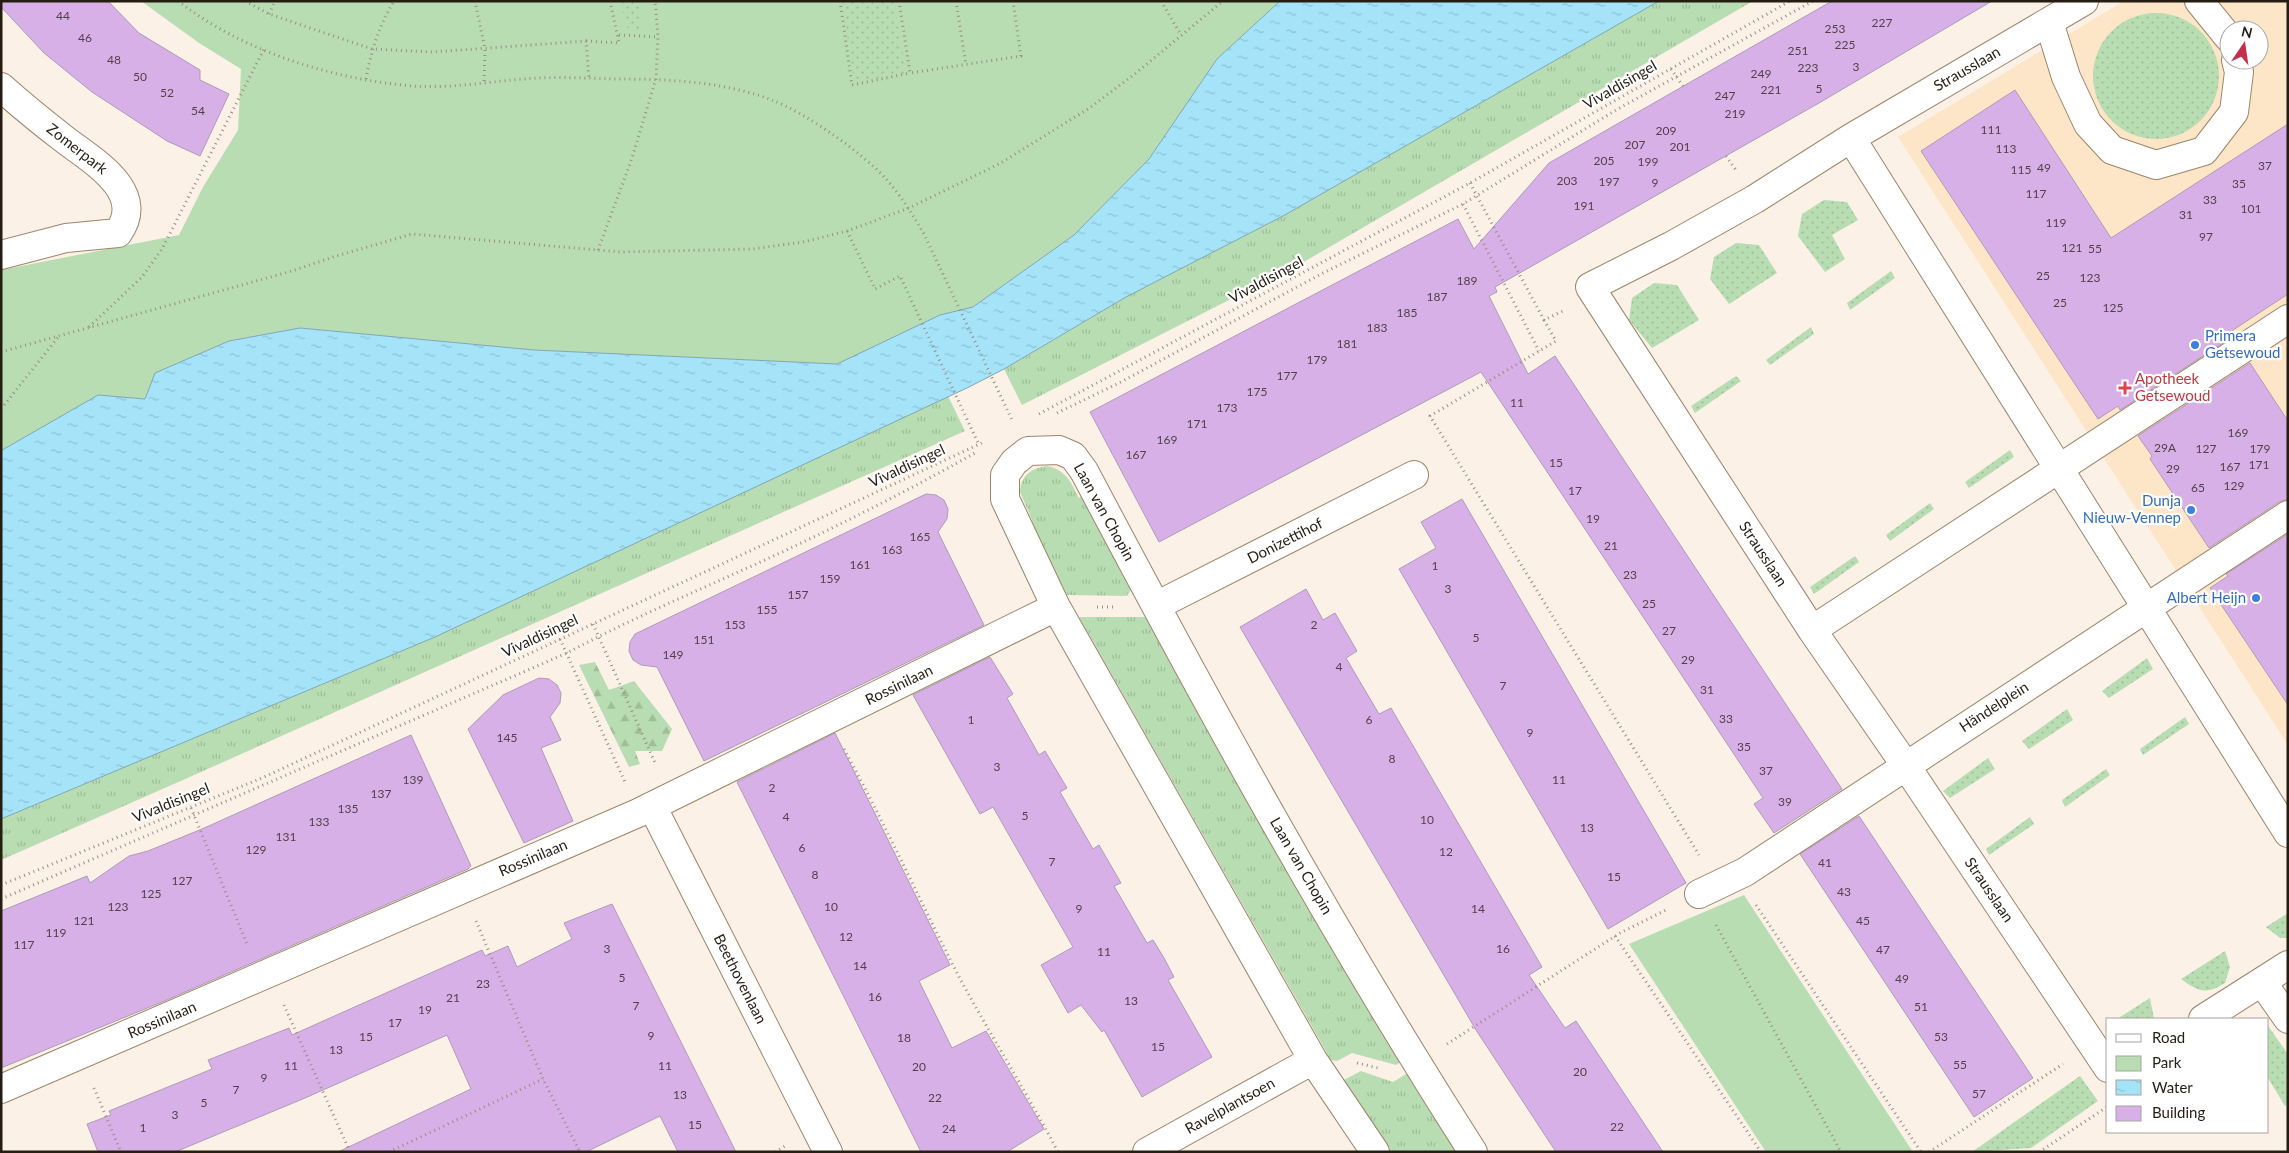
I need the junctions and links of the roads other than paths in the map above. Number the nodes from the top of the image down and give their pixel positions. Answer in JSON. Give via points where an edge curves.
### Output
{"nodes":[{"id":1,"x":2084,"y":1,"type":"edge"},
{"id":2,"x":2200,"y":1,"type":"edge"},
{"id":3,"x":2049,"y":22,"type":"junction"},
{"id":4,"x":2219,"y":25,"type":"edge"},
{"id":5,"x":2238,"y":70,"type":"edge"},
{"id":6,"x":1,"y":87,"type":"edge"},
{"id":7,"x":1851,"y":138,"type":"junction"},
{"id":8,"x":1,"y":255,"type":"edge"},
{"id":9,"x":2288,"y":319,"type":"edge"},
{"id":10,"x":2059,"y":468,"type":"junction"},
{"id":11,"x":1414,"y":475,"type":"dead end"},
{"id":12,"x":2288,"y":515,"type":"edge"},
{"id":13,"x":1156,"y":606,"type":"junction"},
{"id":14,"x":1056,"y":607,"type":"junction"},
{"id":15,"x":2145,"y":609,"type":"junction"},
{"id":16,"x":1812,"y":630,"type":"junction"},
{"id":17,"x":1906,"y":766,"type":"junction"},
{"id":18,"x":654,"y":805,"type":"junction"},
{"id":19,"x":2288,"y":833,"type":"edge"},
{"id":20,"x":1699,"y":894,"type":"road end"},
{"id":21,"x":2288,"y":965,"type":"edge"},
{"id":22,"x":2262,"y":982,"type":"junction"},
{"id":23,"x":2206,"y":1018,"type":"edge"},
{"id":24,"x":2288,"y":1019,"type":"edge"},
{"id":25,"x":1313,"y":1060,"type":"junction"},
{"id":26,"x":2106,"y":1065,"type":"edge"},
{"id":27,"x":1,"y":1089,"type":"edge"},
{"id":28,"x":828,"y":1152,"type":"edge"},
{"id":29,"x":1147,"y":1152,"type":"edge"},
{"id":30,"x":1375,"y":1152,"type":"edge"},
{"id":31,"x":1473,"y":1152,"type":"edge"}],
"edges":[{"from":1,"to":3,"type":"street","name":"Strausslaan"},
{"from":2,"to":4,"type":"street"},
{"from":3,"to":5,"type":"street","via":[[2066,77],[2088,124],[2112,150],[2156,164],[2204,151],[2234,112]]},
{"from":3,"to":7,"type":"street","name":"Strausslaan"},
{"from":6,"to":8,"type":"street","name":"Zomerpark","via":[[114,178],[125,201],[126,214],[124,225],[118,232],[66,238]]},
{"from":7,"to":10,"type":"street"},
{"from":7,"to":16,"type":"street","name":"Strausslaan","via":[[1755,199],[1590,287]]},
{"from":9,"to":10,"type":"street"},
{"from":10,"to":15,"type":"street"},
{"from":10,"to":16,"type":"street"},
{"from":11,"to":13,"type":"street","name":"Donizettihof"},
{"from":12,"to":15,"type":"street","name":"Händelplein"},
{"from":13,"to":14,"type":"street","name":"Laan van Chopin","via":[[1073,456],[1059,450],[1028,451],[1005,474],[1005,499]]},
{"from":13,"to":31,"type":"street","name":"Laan van Chopin","via":[[1305,874],[1416,1064]]},
{"from":14,"to":18,"type":"street","name":"Rossinilaan"},
{"from":14,"to":25,"type":"street","name":"Laan van Chopin"},
{"from":15,"to":17,"type":"street","name":"Händelplein"},
{"from":15,"to":19,"type":"street"},
{"from":16,"to":17,"type":"street","name":"Strausslaan"},
{"from":17,"to":20,"type":"street","name":"Händelplein","via":[[1737,876]]},
{"from":17,"to":26,"type":"street","name":"Strausslaan"},
{"from":18,"to":27,"type":"street","name":"Rossinilaan"},
{"from":18,"to":28,"type":"street","name":"Beethovenlaan"},
{"from":21,"to":22,"type":"street"},
{"from":22,"to":23,"type":"street"},
{"from":22,"to":24,"type":"street"},
{"from":25,"to":29,"type":"street","name":"Ravelplantsoen"},
{"from":25,"to":30,"type":"street","name":"Laan van Chopin"}]}
